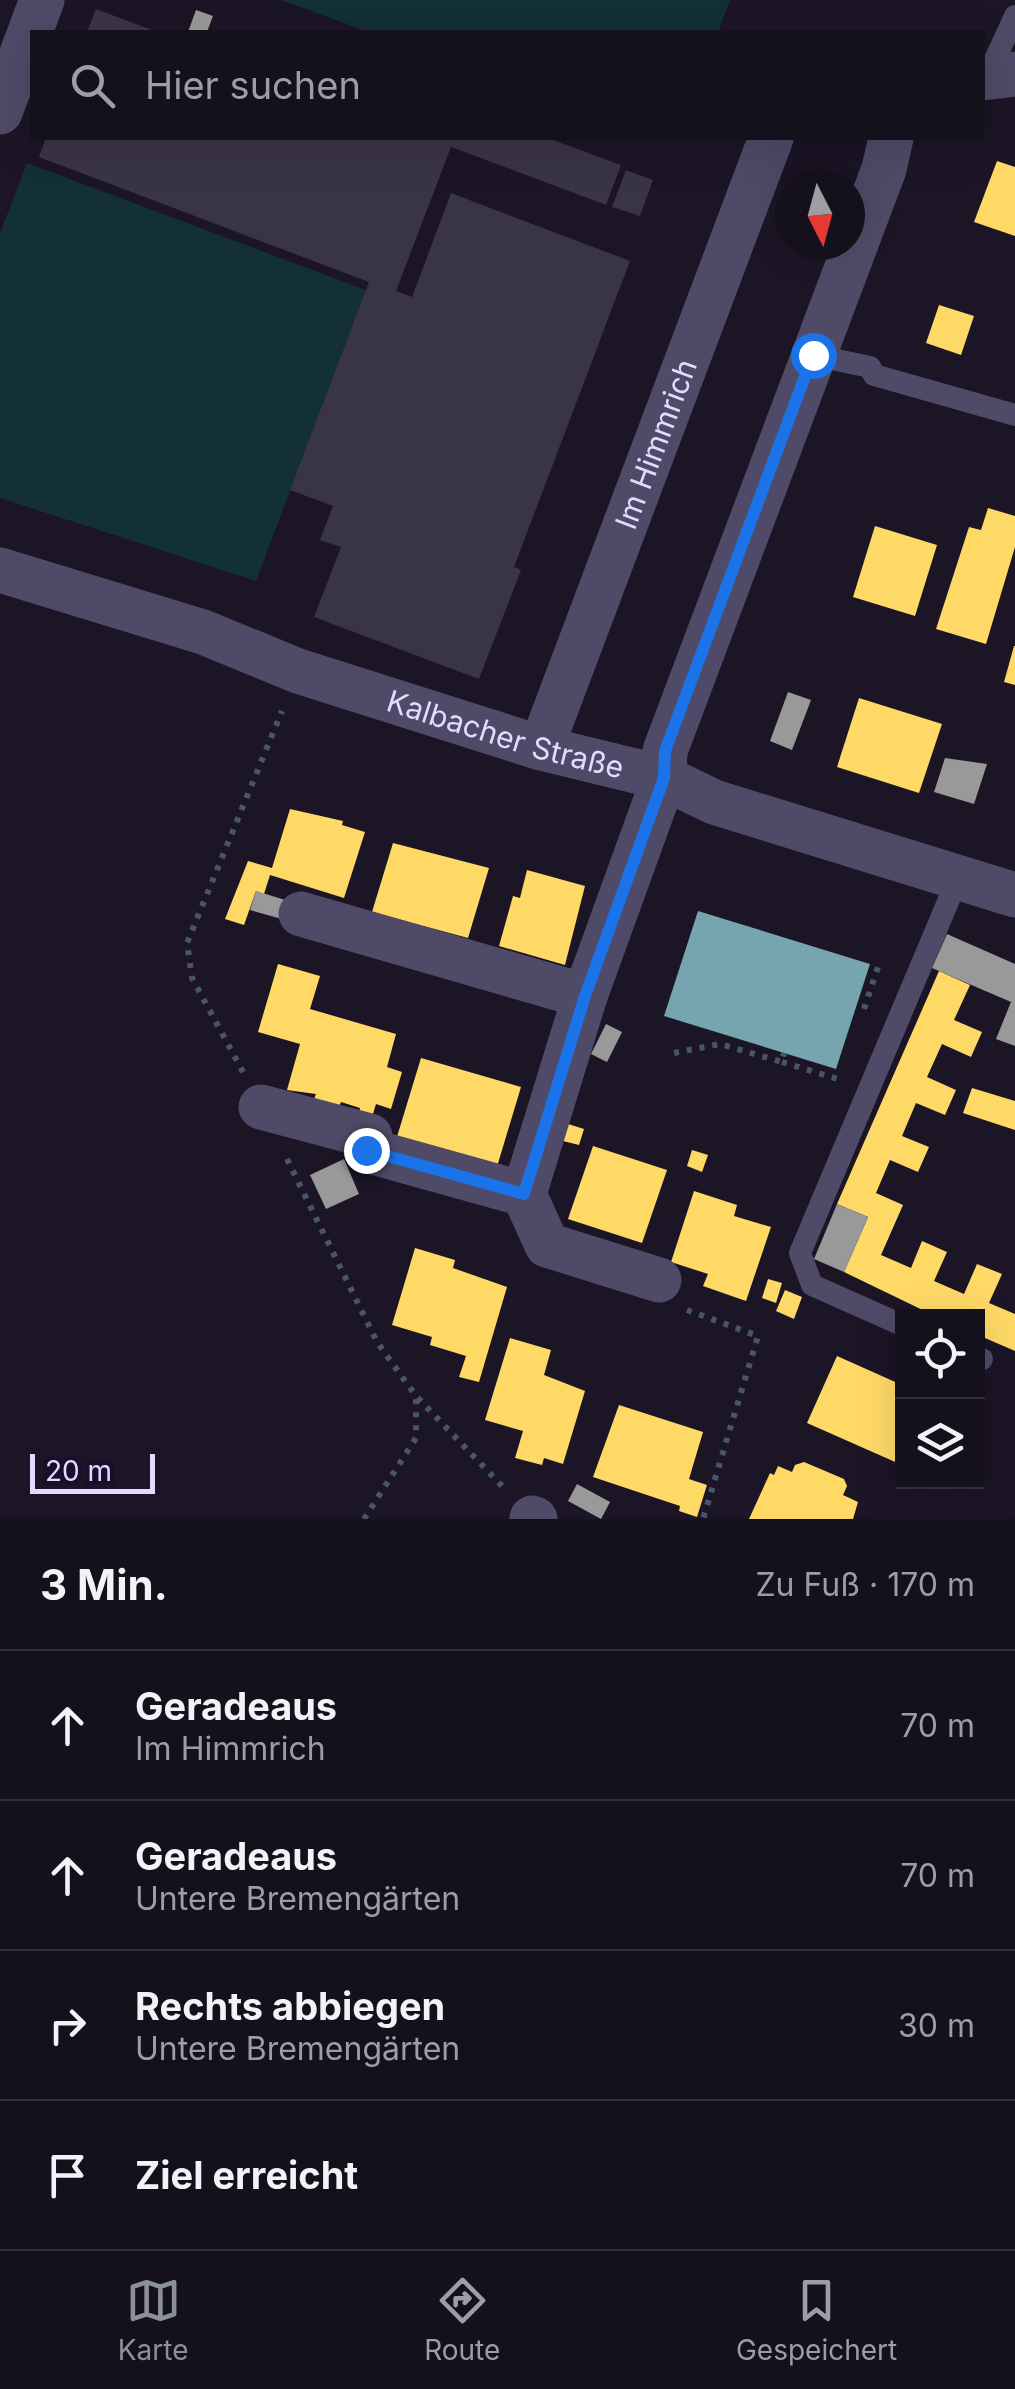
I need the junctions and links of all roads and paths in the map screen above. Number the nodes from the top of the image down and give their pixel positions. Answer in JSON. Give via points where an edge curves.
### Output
{"nodes":[{"id":1,"x":42,"y":0,"type":"edge"},
{"id":2,"x":1015,"y":16,"type":"edge"},
{"id":3,"x":31,"y":30,"type":"edge"},
{"id":4,"x":30,"y":32,"type":"edge"},
{"id":5,"x":995,"y":76,"type":"edge"},
{"id":6,"x":0,"y":112,"type":"edge"},
{"id":7,"x":770,"y":140,"type":"edge"},
{"id":8,"x":890,"y":140,"type":"edge"},
{"id":9,"x":813,"y":355,"type":"junction"},
{"id":10,"x":1015,"y":415,"type":"edge"},
{"id":11,"x":0,"y":570,"type":"edge"},
{"id":12,"x":541,"y":748,"type":"junction"},
{"id":13,"x":664,"y":778,"type":"junction"},
{"id":14,"x":958,"y":878,"type":"junction"},
{"id":15,"x":1015,"y":895,"type":"edge"},
{"id":16,"x":301,"y":914,"type":"dead end"},
{"id":17,"x":878,"y":967,"type":"dead end"},
{"id":18,"x":585,"y":996,"type":"junction"},
{"id":19,"x":859,"y":1024,"type":"dead end"},
{"id":20,"x":674,"y":1053,"type":"dead end"},
{"id":21,"x":846,"y":1061,"type":"dead end"},
{"id":22,"x":261,"y":1107,"type":"dead end"},
{"id":23,"x":524,"y":1194,"type":"junction"},
{"id":24,"x":659,"y":1280,"type":"joint"},
{"id":25,"x":895,"y":1321,"type":"edge"},
{"id":26,"x":416,"y":1396,"type":"dead end"},
{"id":27,"x":364,"y":1519,"type":"edge"},
{"id":28,"x":703,"y":1519,"type":"edge"}],
"edges":[{"from":1,"to":3,"type":"street"},
{"from":2,"to":5,"type":"lane"},
{"from":4,"to":6,"type":"street"},
{"from":7,"to":12,"type":"street","name":"Im Himmrich"},
{"from":8,"to":9,"type":"street"},
{"from":9,"to":10,"type":"lane"},
{"from":9,"to":13,"type":"street","via":[[665,751]]},
{"from":11,"to":12,"type":"street","name":"Kalbacher Straße"},
{"from":12,"to":13,"type":"street","name":"Kalbacher Straße"},
{"from":13,"to":14,"type":"street","name":"Kalbacher Straße","via":[[714,802]]},
{"from":13,"to":18,"type":"street"},
{"from":14,"to":15,"type":"street","name":"Kalbacher Straße"},
{"from":14,"to":25,"type":"lane","via":[[800,1253],[812,1285]]},
{"from":16,"to":18,"type":"street"},
{"from":17,"to":19,"type":"path"},
{"from":18,"to":23,"type":"street"},
{"from":20,"to":21,"type":"path","via":[[720,1044],[840,1080]]},
{"from":22,"to":23,"type":"street","via":[[370,1136],[366,1150]]},
{"from":23,"to":24,"type":"street","via":[[547,1245]]},
{"from":24,"to":28,"type":"path","via":[[688,1311],[758,1336]]},
{"from":26,"to":27,"type":"path","via":[[416,1438]]}]}
